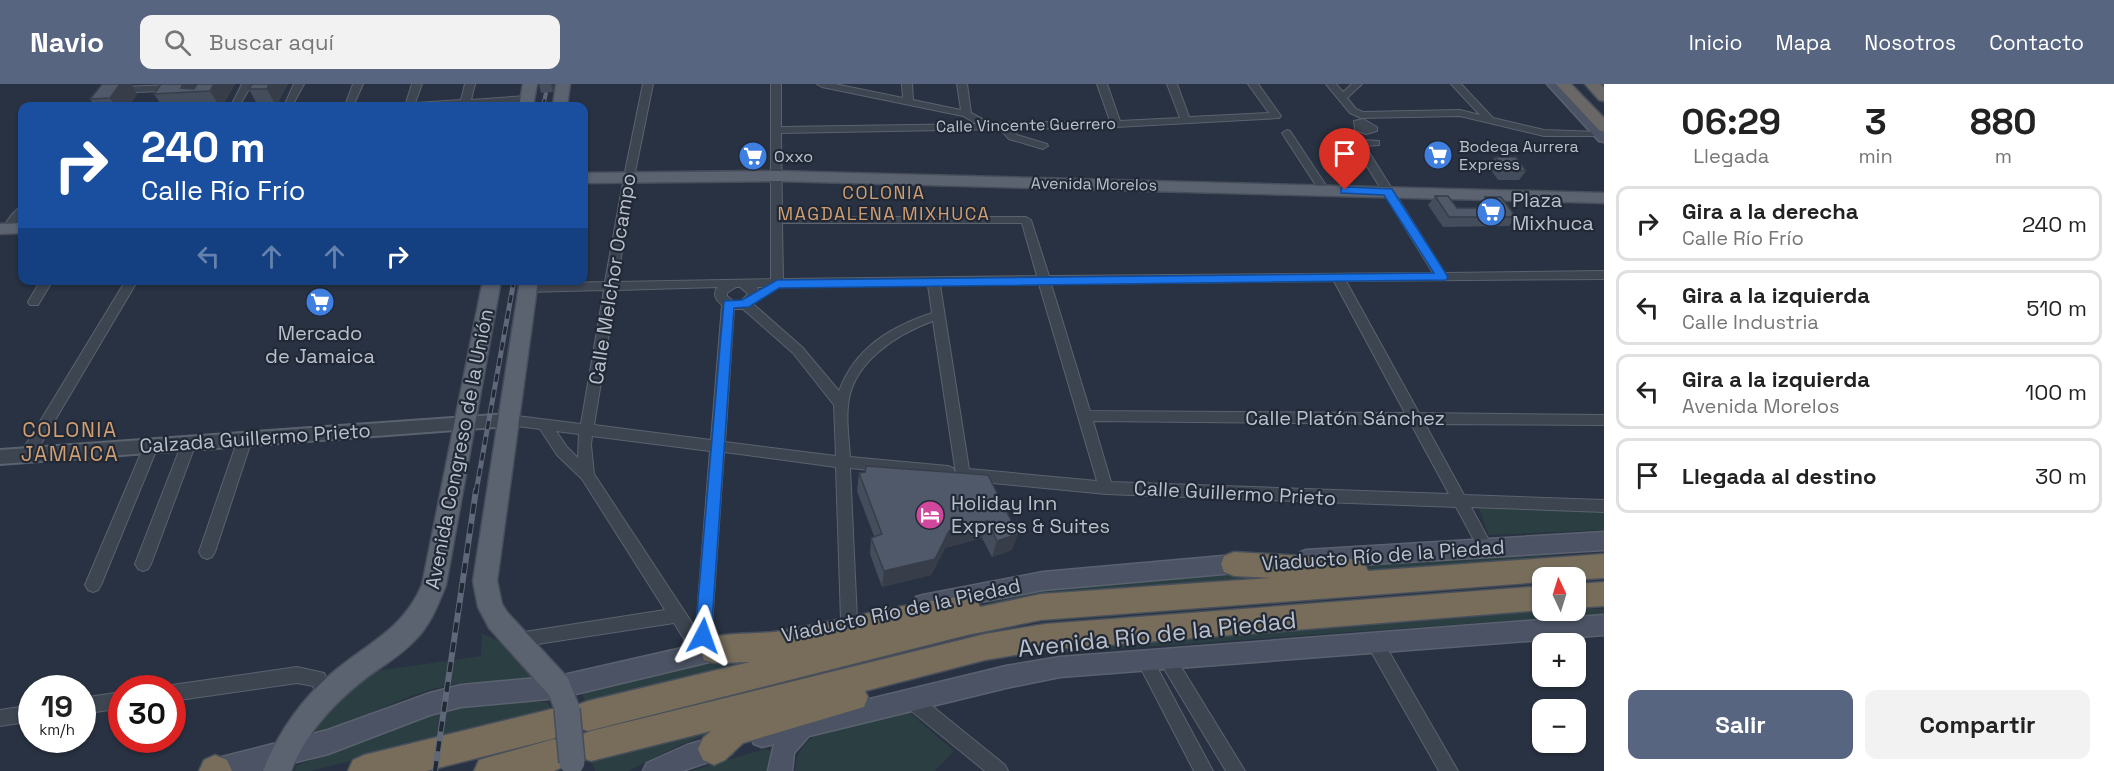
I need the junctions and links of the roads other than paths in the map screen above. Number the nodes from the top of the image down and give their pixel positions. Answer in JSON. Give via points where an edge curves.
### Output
{"nodes":[{"id":1,"x":248,"y":84,"type":"edge"},
{"id":2,"x":299,"y":84,"type":"edge"},
{"id":3,"x":358,"y":84,"type":"edge"},
{"id":4,"x":417,"y":84,"type":"edge"},
{"id":5,"x":470,"y":84,"type":"edge"},
{"id":6,"x":530,"y":84,"type":"edge"},
{"id":7,"x":563,"y":84,"type":"edge"},
{"id":8,"x":648,"y":84,"type":"edge"},
{"id":9,"x":776,"y":84,"type":"edge"},
{"id":10,"x":822,"y":84,"type":"edge"},
{"id":11,"x":907,"y":84,"type":"edge"},
{"id":12,"x":962,"y":84,"type":"edge"},
{"id":13,"x":1102,"y":84,"type":"edge"},
{"id":14,"x":1172,"y":84,"type":"edge"},
{"id":15,"x":1253,"y":84,"type":"edge"},
{"id":16,"x":1331,"y":84,"type":"edge"},
{"id":17,"x":1357,"y":84,"type":"edge"},
{"id":18,"x":1456,"y":84,"type":"edge"},
{"id":19,"x":1553,"y":84,"type":"edge"},
{"id":20,"x":1563,"y":84,"type":"edge"},
{"id":21,"x":1592,"y":84,"type":"edge"},
{"id":22,"x":177,"y":87,"type":"edge"},
{"id":23,"x":850,"y":87,"type":"edge"},
{"id":24,"x":111,"y":91,"type":"edge"},
{"id":25,"x":167,"y":97,"type":"edge"},
{"id":26,"x":1342,"y":97,"type":"junction"},
{"id":27,"x":1604,"y":97,"type":"edge"},
{"id":28,"x":237,"y":102,"type":"edge"},
{"id":29,"x":290,"y":102,"type":"edge"},
{"id":30,"x":351,"y":102,"type":"edge"},
{"id":31,"x":410,"y":102,"type":"edge"},
{"id":32,"x":465,"y":102,"type":"edge"},
{"id":33,"x":526,"y":102,"type":"edge"},
{"id":34,"x":561,"y":102,"type":"edge"},
{"id":35,"x":908,"y":102,"type":"junction"},
{"id":36,"x":966,"y":114,"type":"junction"},
{"id":37,"x":1240,"y":118,"type":"junction"},
{"id":38,"x":1488,"y":118,"type":"junction"},
{"id":39,"x":1186,"y":122,"type":"junction"},
{"id":40,"x":1116,"y":124,"type":"junction"},
{"id":41,"x":988,"y":126,"type":"junction"},
{"id":42,"x":1003,"y":126,"type":"junction"},
{"id":43,"x":776,"y":130,"type":"junction"},
{"id":44,"x":1248,"y":130,"type":"dead end"},
{"id":45,"x":1287,"y":133,"type":"dead end"},
{"id":46,"x":1603,"y":134,"type":"edge"},
{"id":47,"x":1375,"y":143,"type":"dead end"},
{"id":48,"x":1043,"y":146,"type":"dead end"},
{"id":49,"x":629,"y":174,"type":"junction"},
{"id":50,"x":776,"y":176,"type":"junction"},
{"id":51,"x":588,"y":178,"type":"edge"},
{"id":52,"x":1324,"y":190,"type":"junction"},
{"id":53,"x":1388,"y":192,"type":"junction"},
{"id":54,"x":1604,"y":198,"type":"edge"},
{"id":55,"x":777,"y":220,"type":"junction"},
{"id":56,"x":1604,"y":275,"type":"edge"},
{"id":57,"x":1442,"y":277,"type":"junction"},
{"id":58,"x":1338,"y":278,"type":"junction"},
{"id":59,"x":933,"y":281,"type":"junction"},
{"id":60,"x":1046,"y":281,"type":"junction"},
{"id":61,"x":738,"y":283,"type":"junction"},
{"id":62,"x":777,"y":284,"type":"junction"},
{"id":63,"x":44,"y":285,"type":"edge"},
{"id":64,"x":129,"y":285,"type":"edge"},
{"id":65,"x":491,"y":285,"type":"edge"},
{"id":66,"x":529,"y":285,"type":"edge"},
{"id":67,"x":556,"y":285,"type":"edge"},
{"id":68,"x":665,"y":286,"type":"junction"},
{"id":69,"x":611,"y":287,"type":"junction"},
{"id":70,"x":724,"y":301,"type":"junction"},
{"id":71,"x":749,"y":301,"type":"junction"},
{"id":72,"x":34,"y":302,"type":"dead end"},
{"id":73,"x":938,"y":315,"type":"junction"},
{"id":74,"x":841,"y":404,"type":"junction"},
{"id":75,"x":1085,"y":416,"type":"junction"},
{"id":76,"x":1415,"y":418,"type":"junction"},
{"id":77,"x":509,"y":420,"type":"junction"},
{"id":78,"x":1604,"y":420,"type":"edge"},
{"id":79,"x":464,"y":423,"type":"junction"},
{"id":80,"x":544,"y":423,"type":"junction"},
{"id":81,"x":587,"y":429,"type":"junction"},
{"id":82,"x":245,"y":439,"type":"junction"},
{"id":83,"x":189,"y":443,"type":"junction"},
{"id":84,"x":718,"y":444,"type":"junction"},
{"id":85,"x":151,"y":446,"type":"junction"},
{"id":86,"x":27,"y":455,"type":"junction"},
{"id":87,"x":0,"y":457,"type":"edge"},
{"id":88,"x":843,"y":462,"type":"junction"},
{"id":89,"x":963,"y":474,"type":"junction"},
{"id":90,"x":587,"y":475,"type":"junction"},
{"id":91,"x":1106,"y":488,"type":"junction"},
{"id":92,"x":1460,"y":502,"type":"junction"},
{"id":93,"x":1604,"y":506,"type":"edge"},
{"id":94,"x":1604,"y":541,"type":"edge"},
{"id":95,"x":1486,"y":548,"type":"junction"},
{"id":96,"x":207,"y":552,"type":"dead end"},
{"id":97,"x":1604,"y":554,"type":"edge"},
{"id":98,"x":143,"y":564,"type":"dead end"},
{"id":99,"x":1234,"y":564,"type":"junction"},
{"id":100,"x":1604,"y":566,"type":"edge"},
{"id":101,"x":1495,"y":573,"type":"junction"},
{"id":102,"x":1419,"y":579,"type":"junction"},
{"id":103,"x":93,"y":585,"type":"dead end"},
{"id":104,"x":1604,"y":594,"type":"edge"},
{"id":105,"x":1586,"y":595,"type":"edge"},
{"id":106,"x":1532,"y":599,"type":"edge"},
{"id":107,"x":1586,"y":603,"type":"edge"},
{"id":108,"x":1604,"y":603,"type":"edge"},
{"id":109,"x":1041,"y":607,"type":"junction"},
{"id":110,"x":678,"y":615,"type":"junction"},
{"id":111,"x":849,"y":620,"type":"junction"},
{"id":112,"x":1604,"y":625,"type":"edge"},
{"id":113,"x":1097,"y":632,"type":"junction"},
{"id":114,"x":518,"y":640,"type":"junction"},
{"id":115,"x":1374,"y":641,"type":"junction"},
{"id":116,"x":708,"y":652,"type":"junction"},
{"id":117,"x":1166,"y":657,"type":"junction"},
{"id":118,"x":1144,"y":659,"type":"junction"},
{"id":119,"x":186,"y":691,"type":"edge"},
{"id":120,"x":326,"y":696,"type":"junction"},
{"id":121,"x":910,"y":699,"type":"junction"},
{"id":122,"x":566,"y":709,"type":"junction"},
{"id":123,"x":18,"y":715,"type":"edge"},
{"id":124,"x":0,"y":718,"type":"edge"},
{"id":125,"x":804,"y":726,"type":"junction"},
{"id":126,"x":714,"y":749,"type":"junction"},
{"id":127,"x":572,"y":759,"type":"edge"},
{"id":128,"x":279,"y":763,"type":"edge"},
{"id":129,"x":215,"y":771,"type":"edge"},
{"id":130,"x":364,"y":771,"type":"edge"},
{"id":131,"x":490,"y":771,"type":"edge"},
{"id":132,"x":655,"y":771,"type":"edge"},
{"id":133,"x":780,"y":771,"type":"edge"},
{"id":134,"x":999,"y":771,"type":"edge"},
{"id":135,"x":1204,"y":771,"type":"edge"},
{"id":136,"x":1236,"y":771,"type":"edge"},
{"id":137,"x":1449,"y":771,"type":"edge"}],
"edges":[{"from":1,"to":28,"type":"street"},
{"from":2,"to":29,"type":"street"},
{"from":3,"to":30,"type":"street"},
{"from":4,"to":31,"type":"street"},
{"from":5,"to":32,"type":"street"},
{"from":6,"to":33,"type":"main road"},
{"from":7,"to":34,"type":"main road"},
{"from":8,"to":49,"type":"street","name":"Calle Melchor Ocampo"},
{"from":9,"to":43,"type":"street"},
{"from":10,"to":23,"type":"street"},
{"from":11,"to":35,"type":"street"},
{"from":12,"to":36,"type":"street"},
{"from":13,"to":40,"type":"street"},
{"from":14,"to":39,"type":"street"},
{"from":15,"to":37,"type":"street","name":"Calle Vincente Guerrero","via":[[1276,117]]},
{"from":16,"to":26,"type":"street"},
{"from":17,"to":26,"type":"street"},
{"from":18,"to":38,"type":"street"},
{"from":19,"to":46,"type":"main road"},
{"from":20,"to":46,"type":"highway"},
{"from":21,"to":27,"type":"highway"},
{"from":22,"to":24,"type":"street"},
{"from":22,"to":25,"type":"street"},
{"from":23,"to":35,"type":"street"},
{"from":26,"to":38,"type":"street","via":[[1360,116],[1442,113]]},
{"from":35,"to":36,"type":"street"},
{"from":36,"to":41,"type":"street"},
{"from":37,"to":39,"type":"street","name":"Calle Vincente Guerrero"},
{"from":37,"to":44,"type":"street"},
{"from":38,"to":46,"type":"street","via":[[1544,133]]},
{"from":39,"to":40,"type":"street","name":"Calle Vincente Guerrero"},
{"from":40,"to":42,"type":"street","name":"Calle Vincente Guerrero"},
{"from":41,"to":42,"type":"street","name":"Calle Vincente Guerrero"},
{"from":41,"to":43,"type":"street","name":"Calle Vincente Guerrero"},
{"from":42,"to":48,"type":"street","via":[[1013,137]]},
{"from":43,"to":50,"type":"street"},
{"from":45,"to":52,"type":"street"},
{"from":47,"to":53,"type":"street","via":[[1356,140]]},
{"from":49,"to":50,"type":"main road","name":"Avenida Morelos"},
{"from":49,"to":51,"type":"main road","name":"Avenida Morelos"},
{"from":49,"to":69,"type":"street","name":"Calle Melchor Ocampo"},
{"from":50,"to":52,"type":"main road","name":"Avenida Morelos"},
{"from":50,"to":55,"type":"street"},
{"from":52,"to":53,"type":"main road","name":"Avenida Morelos"},
{"from":53,"to":54,"type":"main road","name":"Avenida Morelos"},
{"from":53,"to":57,"type":"street"},
{"from":55,"to":60,"type":"street","via":[[1026,220]]},
{"from":55,"to":62,"type":"street"},
{"from":56,"to":57,"type":"street"},
{"from":57,"to":58,"type":"street"},
{"from":58,"to":60,"type":"street"},
{"from":58,"to":76,"type":"street"},
{"from":59,"to":60,"type":"street"},
{"from":59,"to":62,"type":"street"},
{"from":59,"to":73,"type":"street"},
{"from":60,"to":75,"type":"street"},
{"from":61,"to":62,"type":"street"},
{"from":61,"to":68,"type":"street"},
{"from":61,"to":70,"type":"street","via":[[723,289]]},
{"from":61,"to":71,"type":"street","via":[[752,289]]},
{"from":62,"to":71,"type":"street"},
{"from":63,"to":72,"type":"street"},
{"from":64,"to":86,"type":"street"},
{"from":65,"to":79,"type":"main road","name":"Avenida Congreso de la Unión"},
{"from":66,"to":77,"type":"main road","name":"Avenida Congreso de la Unión"},
{"from":67,"to":69,"type":"street"},
{"from":68,"to":69,"type":"street"},
{"from":68,"to":70,"type":"street"},
{"from":69,"to":81,"type":"street","name":"Calle Melchor Ocampo"},
{"from":70,"to":71,"type":"street"},
{"from":70,"to":84,"type":"street"},
{"from":71,"to":74,"type":"street","via":[[797,348]]},
{"from":73,"to":74,"type":"street","via":[[914,322],[874,347],[848,383]]},
{"from":73,"to":89,"type":"street"},
{"from":74,"to":88,"type":"street"},
{"from":75,"to":76,"type":"street","name":"Calle Platón Sánchez"},
{"from":75,"to":91,"type":"street"},
{"from":76,"to":78,"type":"street","name":"Calle Platón Sánchez"},
{"from":76,"to":92,"type":"street"},
{"from":77,"to":79,"type":"street","name":"Calzada Guillermo Prieto"},
{"from":77,"to":80,"type":"street","name":"Calle Guillermo Prieto"},
{"from":77,"to":114,"type":"main road","name":"Avenida Congreso de la Unión","via":[[485,581],[490,607]]},
{"from":79,"to":82,"type":"street","name":"Calzada Guillermo Prieto"},
{"from":79,"to":120,"type":"main road","name":"Avenida Congreso de la Unión","via":[[434,585],[426,608],[397,642]]},
{"from":80,"to":81,"type":"street","name":"Calle Guillermo Prieto"},
{"from":80,"to":90,"type":"street","via":[[562,451]]},
{"from":81,"to":84,"type":"street","name":"Calle Guillermo Prieto"},
{"from":81,"to":90,"type":"street","name":"Calle Melchor Ocampo"},
{"from":82,"to":83,"type":"street","name":"Calzada Guillermo Prieto"},
{"from":82,"to":96,"type":"street"},
{"from":83,"to":85,"type":"street","name":"Calzada Guillermo Prieto"},
{"from":83,"to":98,"type":"street"},
{"from":84,"to":88,"type":"street","name":"Calle Guillermo Prieto"},
{"from":84,"to":116,"type":"street"},
{"from":85,"to":86,"type":"street","name":"Calzada Guillermo Prieto"},
{"from":85,"to":103,"type":"street"},
{"from":86,"to":87,"type":"street","name":"Calzada Guillermo Prieto"},
{"from":88,"to":89,"type":"street","name":"Calle Guillermo Prieto"},
{"from":88,"to":111,"type":"street"},
{"from":89,"to":91,"type":"street","name":"Calle Guillermo Prieto"},
{"from":90,"to":110,"type":"street"},
{"from":91,"to":92,"type":"street","name":"Calle Guillermo Prieto"},
{"from":92,"to":93,"type":"street","name":"Calle Guillermo Prieto"},
{"from":92,"to":95,"type":"street"},
{"from":94,"to":95,"type":"main road","name":"Viaducto Río de la Piedad"},
{"from":95,"to":99,"type":"main road","name":"Viaducto Río de la Piedad"},
{"from":97,"to":101,"type":"highway"},
{"from":99,"to":102,"type":"highway"},
{"from":99,"to":111,"type":"main road","name":"Viaducto Río de la Piedad","via":[[994,588]]},
{"from":100,"to":101,"type":"highway","name":"Viaducto Río de la Piedad"},
{"from":101,"to":102,"type":"highway","name":"Viaducto Río de la Piedad"},
{"from":102,"to":109,"type":"highway","name":"Viaducto Río de la Piedad"},
{"from":104,"to":105,"type":"highway"},
{"from":106,"to":113,"type":"highway"},
{"from":107,"to":108,"type":"highway"},
{"from":109,"to":116,"type":"highway","via":[[938,612],[788,645]]},
{"from":109,"to":122,"type":"highway","name":"Viaducto Río de la Piedad"},
{"from":110,"to":114,"type":"street"},
{"from":110,"to":116,"type":"street"},
{"from":111,"to":116,"type":"main road","name":"Viaducto Río de la Piedad"},
{"from":112,"to":115,"type":"main road","name":"Avenida Río de la Piedad"},
{"from":113,"to":126,"type":"highway","via":[[734,730]]},
{"from":113,"to":127,"type":"highway","via":[[985,647]]},
{"from":114,"to":122,"type":"main road","name":"Avenida Congreso de la Unión"},
{"from":115,"to":117,"type":"main road","name":"Avenida Río de la Piedad"},
{"from":115,"to":137,"type":"street"},
{"from":116,"to":122,"type":"main road","name":"Viaducto Río de la Piedad"},
{"from":117,"to":118,"type":"main road","name":"Avenida Río de la Piedad"},
{"from":117,"to":136,"type":"street"},
{"from":118,"to":121,"type":"main road","name":"Avenida Río de la Piedad","via":[[1060,667]]},
{"from":118,"to":135,"type":"street"},
{"from":119,"to":120,"type":"street","via":[[297,675],[318,679]]},
{"from":120,"to":128,"type":"main road","name":"Avenida Congreso de la Unión"},
{"from":121,"to":125,"type":"main road","name":"Avenida Río de la Piedad"},
{"from":121,"to":134,"type":"street"},
{"from":122,"to":127,"type":"main road","bridge":true},
{"from":122,"to":128,"type":"main road","name":"Viaducto Río de la Piedad","via":[[461,696],[430,704]]},
{"from":122,"to":130,"type":"highway","name":"Viaducto Río de la Piedad"},
{"from":123,"to":124,"type":"street"},
{"from":125,"to":126,"type":"main road","name":"Avenida Río de la Piedad"},
{"from":125,"to":133,"type":"main road","via":[[783,748]]},
{"from":126,"to":132,"type":"main road","name":"Avenida Río de la Piedad"},
{"from":127,"to":131,"type":"highway"},
{"from":128,"to":129,"type":"main road","name":"Viaducto Río de la Piedad"}]}
